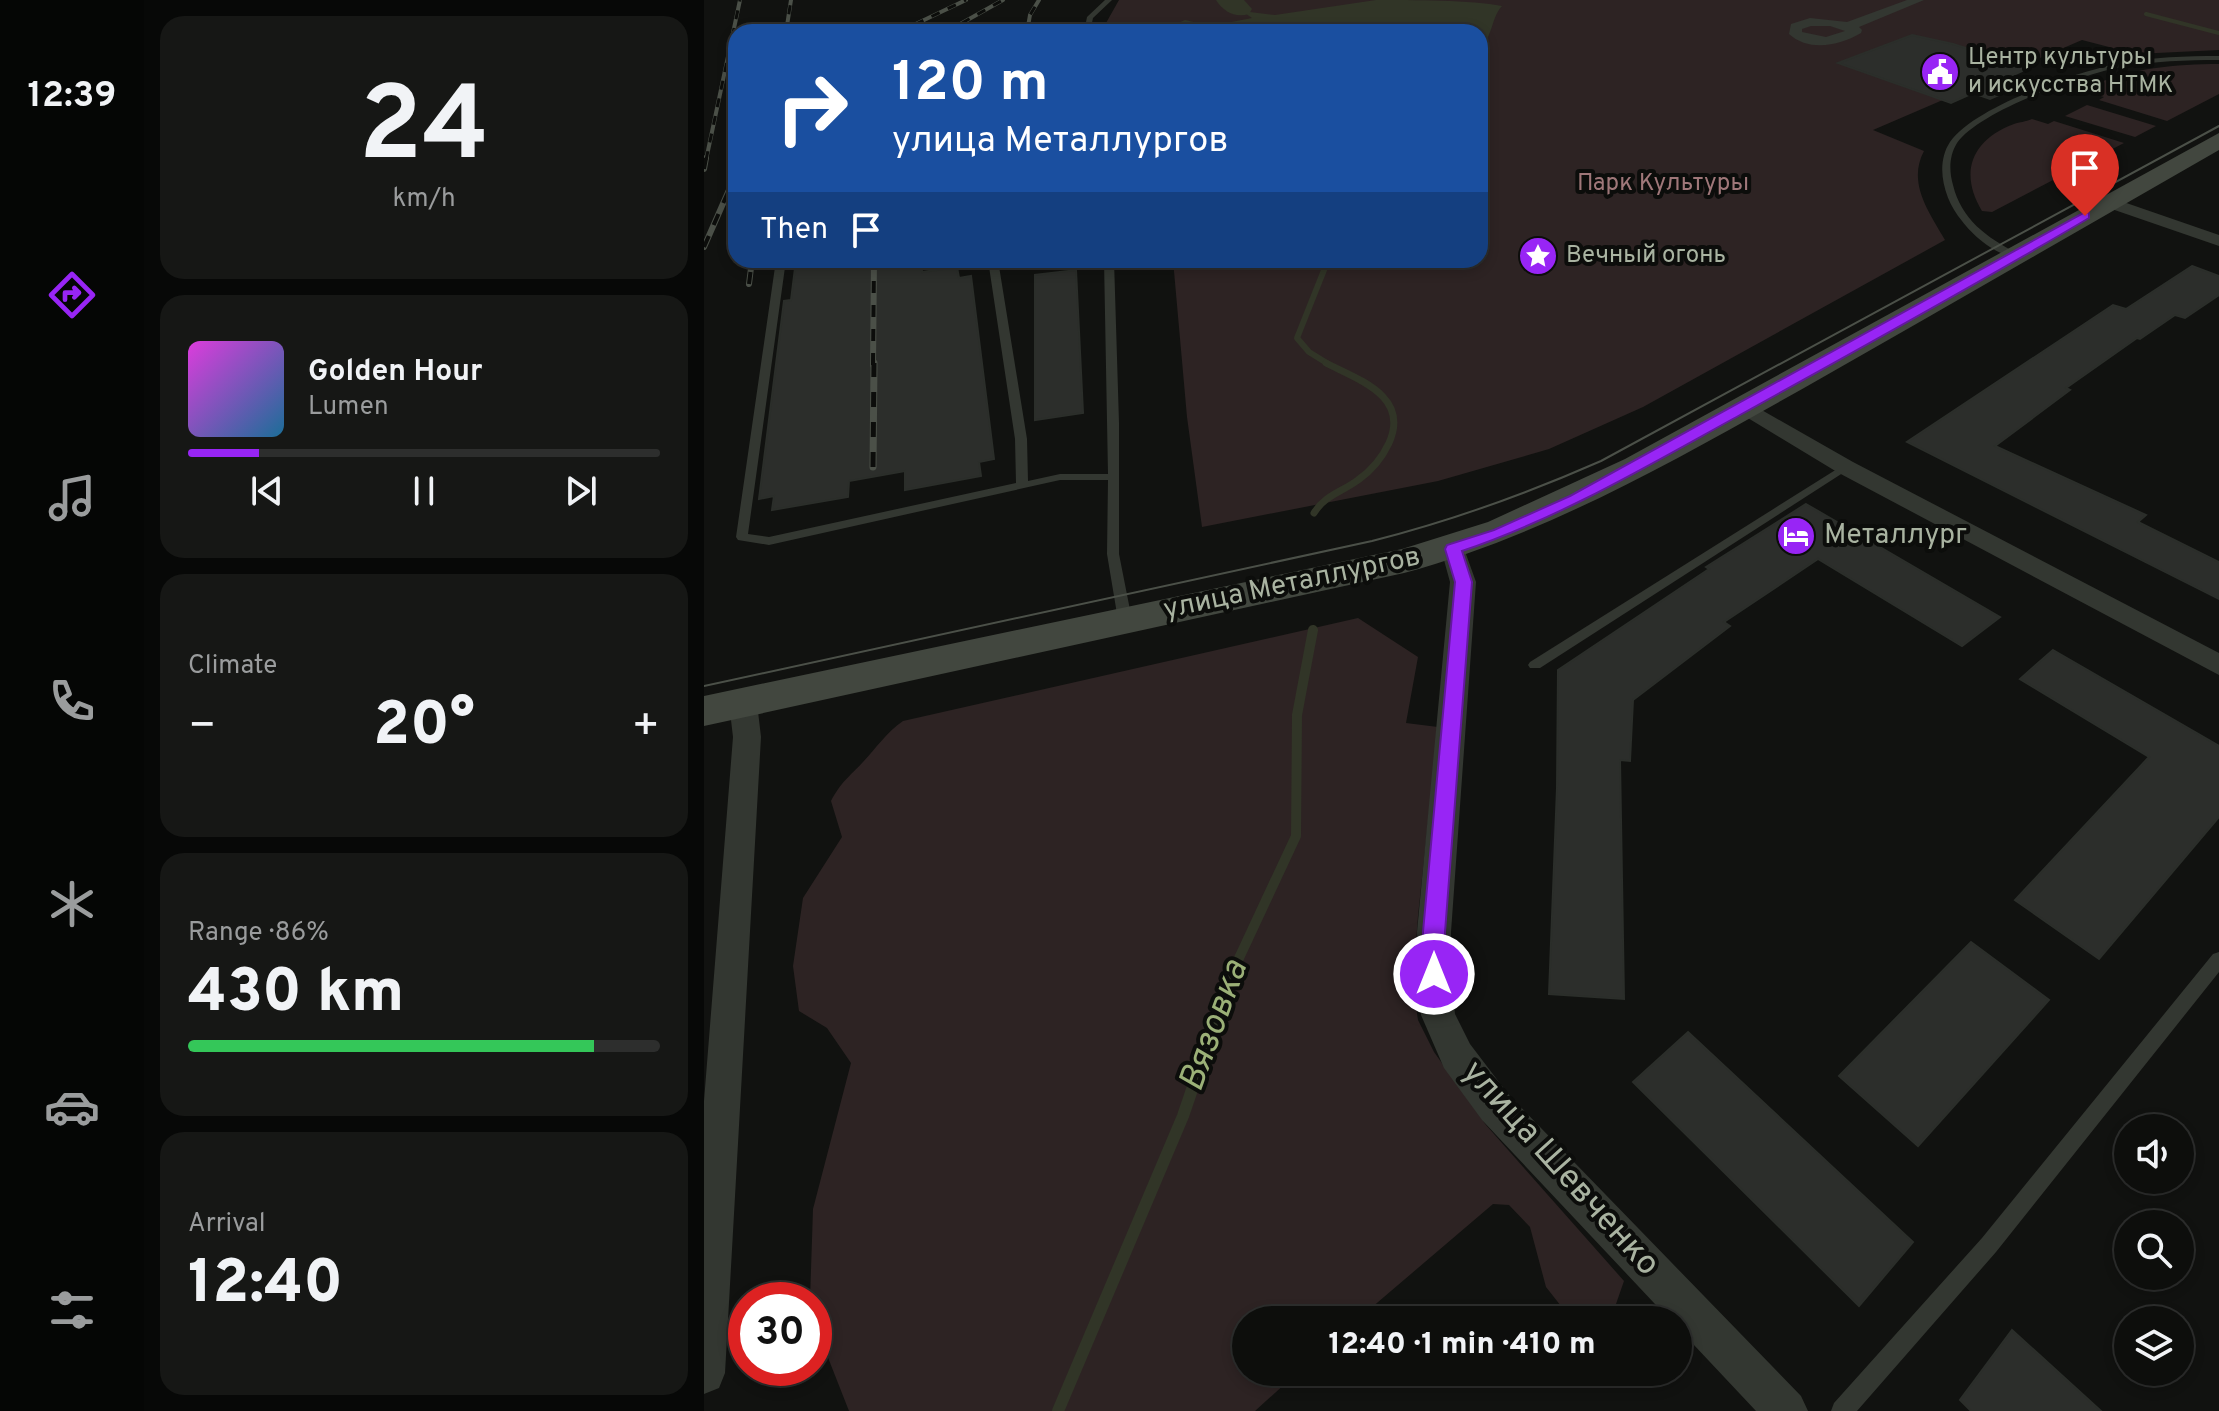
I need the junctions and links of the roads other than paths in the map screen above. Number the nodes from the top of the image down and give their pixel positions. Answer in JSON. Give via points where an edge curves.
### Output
{"nodes":[{"id":1,"x":1109,"y":0,"type":"edge"},
{"id":2,"x":1918,"y":0,"type":"edge"},
{"id":3,"x":1089,"y":24,"type":"edge"},
{"id":4,"x":1849,"y":26,"type":"junction"},
{"id":5,"x":2219,"y":58,"type":"edge"},
{"id":6,"x":2219,"y":140,"type":"edge"},
{"id":7,"x":2109,"y":202,"type":"junction"},
{"id":8,"x":2219,"y":241,"type":"edge"},
{"id":9,"x":2014,"y":255,"type":"junction"},
{"id":10,"x":780,"y":268,"type":"edge"},
{"id":11,"x":994,"y":268,"type":"edge"},
{"id":12,"x":1109,"y":268,"type":"edge"},
{"id":13,"x":1746,"y":407,"type":"junction"},
{"id":14,"x":1845,"y":467,"type":"junction"},
{"id":15,"x":1113,"y":477,"type":"junction"},
{"id":16,"x":1022,"y":486,"type":"junction"},
{"id":17,"x":1453,"y":549,"type":"junction"},
{"id":18,"x":1125,"y":620,"type":"junction"},
{"id":19,"x":1535,"y":665,"type":"dead end"},
{"id":20,"x":2219,"y":665,"type":"edge"},
{"id":21,"x":723,"y":707,"type":"edge"},
{"id":22,"x":2219,"y":959,"type":"edge"},
{"id":23,"x":712,"y":1158,"type":"edge"},
{"id":24,"x":704,"y":1373,"type":"edge"},
{"id":25,"x":1786,"y":1411,"type":"edge"},
{"id":26,"x":1842,"y":1411,"type":"edge"}],
"edges":[{"from":1,"to":3,"type":"lane"},
{"from":2,"to":4,"type":"street"},
{"from":4,"to":4,"type":"street","via":[[1820,21],[1796,27],[1795,34],[1827,42],[1855,32]]},
{"from":5,"to":9,"type":"lane","via":[[2095,71],[1996,113],[1959,136],[1945,168],[1955,205],[1978,235]]},
{"from":6,"to":7,"type":"main road","name":"улица Металлургов"},
{"from":7,"to":8,"type":"street"},
{"from":7,"to":9,"type":"main road","name":"улица Металлургов"},
{"from":9,"to":13,"type":"main road","name":"улица Металлургов"},
{"from":10,"to":16,"type":"lane","via":[[742,537],[769,541]]},
{"from":11,"to":16,"type":"lane","via":[[1021,439]]},
{"from":12,"to":15,"type":"lane"},
{"from":13,"to":14,"type":"street"},
{"from":13,"to":17,"type":"main road","name":"улица Металлургов","via":[[1575,500]]},
{"from":14,"to":19,"type":"lane"},
{"from":14,"to":20,"type":"street"},
{"from":15,"to":16,"type":"lane","via":[[1060,477]]},
{"from":15,"to":18,"type":"lane","via":[[1113,554]]},
{"from":17,"to":18,"type":"main road","name":"улица Металлургов"},
{"from":17,"to":25,"type":"street","name":"улица Шевченко","via":[[1463,582],[1434,932],[1438,1015],[1457,1056],[1495,1107]]},
{"from":18,"to":21,"type":"main road","name":"улица Металлургов"},
{"from":21,"to":23,"type":"street","via":[[747,737]]},
{"from":22,"to":26,"type":"lane","via":[[1989,1245]]},
{"from":23,"to":24,"type":"street"}]}
